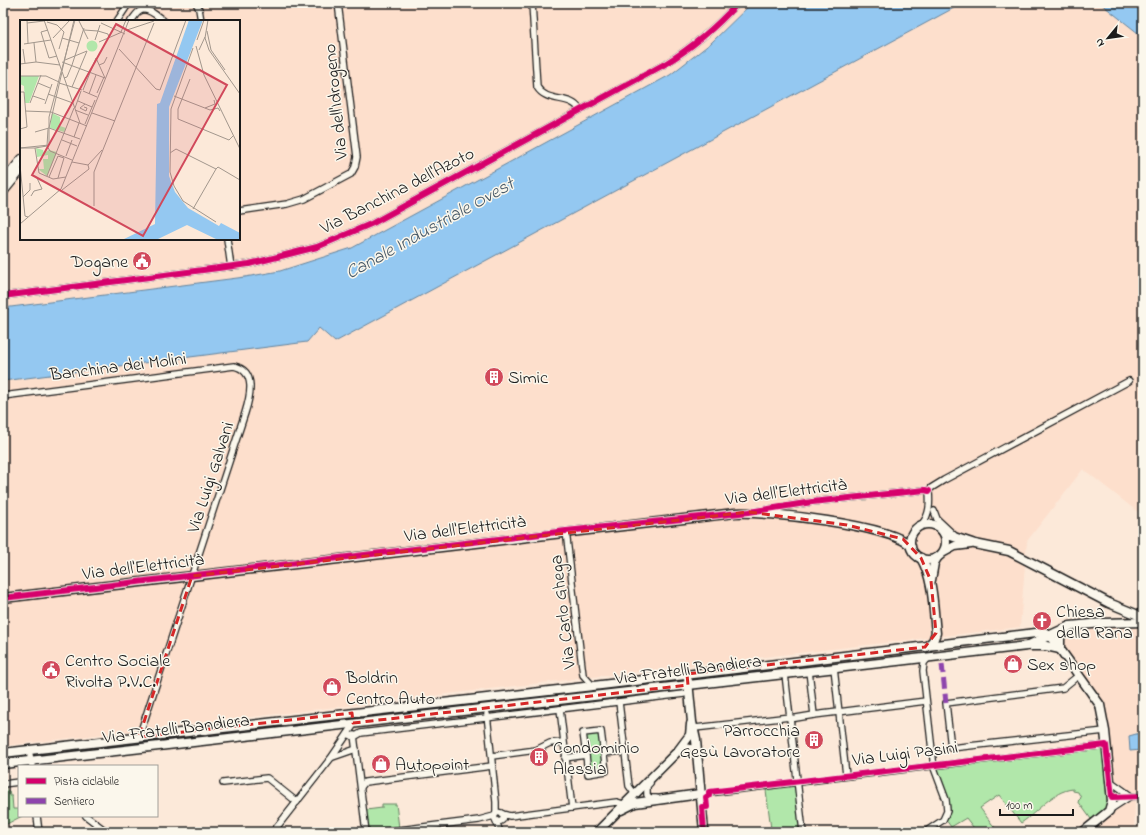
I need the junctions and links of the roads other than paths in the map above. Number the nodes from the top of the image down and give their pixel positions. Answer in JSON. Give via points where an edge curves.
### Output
{"nodes":[{"id":1,"x":129,"y":3,"type":"edge"},
{"id":2,"x":196,"y":3,"type":"edge"},
{"id":3,"x":338,"y":3,"type":"edge"},
{"id":4,"x":532,"y":3,"type":"edge"},
{"id":5,"x":738,"y":3,"type":"edge"},
{"id":6,"x":118,"y":20,"type":"edge"},
{"id":7,"x":132,"y":20,"type":"edge"},
{"id":8,"x":163,"y":20,"type":"edge"},
{"id":9,"x":201,"y":20,"type":"edge"},
{"id":10,"x":580,"y":110,"type":"junction"},
{"id":11,"x":20,"y":159,"type":"edge"},
{"id":12,"x":20,"y":166,"type":"edge"},
{"id":13,"x":20,"y":173,"type":"edge"},
{"id":14,"x":3,"y":180,"type":"edge"},
{"id":15,"x":3,"y":187,"type":"edge"},
{"id":16,"x":3,"y":194,"type":"edge"},
{"id":17,"x":240,"y":211,"type":"edge"},
{"id":18,"x":227,"y":240,"type":"edge"},
{"id":19,"x":231,"y":267,"type":"junction"},
{"id":20,"x":3,"y":296,"type":"edge"},
{"id":21,"x":236,"y":366,"type":"joint"},
{"id":22,"x":1129,"y":381,"type":"dead end"},
{"id":23,"x":3,"y":396,"type":"edge"},
{"id":24,"x":930,"y":492,"type":"junction"},
{"id":25,"x":930,"y":504,"type":"junction"},
{"id":26,"x":934,"y":511,"type":"junction"},
{"id":27,"x":749,"y":512,"type":"junction"},
{"id":28,"x":922,"y":524,"type":"junction"},
{"id":29,"x":938,"y":526,"type":"junction"},
{"id":30,"x":566,"y":531,"type":"junction"},
{"id":31,"x":914,"y":531,"type":"junction"},
{"id":32,"x":890,"y":534,"type":"junction"},
{"id":33,"x":945,"y":534,"type":"junction"},
{"id":34,"x":957,"y":538,"type":"junction"},
{"id":35,"x":975,"y":544,"type":"junction"},
{"id":36,"x":911,"y":546,"type":"junction"},
{"id":37,"x":940,"y":555,"type":"junction"},
{"id":38,"x":921,"y":558,"type":"junction"},
{"id":39,"x":192,"y":576,"type":"junction"},
{"id":40,"x":931,"y":581,"type":"junction"},
{"id":41,"x":3,"y":598,"type":"edge"},
{"id":42,"x":1143,"y":617,"type":"edge"},
{"id":43,"x":1143,"y":622,"type":"edge"},
{"id":44,"x":1070,"y":626,"type":"junction"},
{"id":45,"x":936,"y":633,"type":"junction"},
{"id":46,"x":1026,"y":634,"type":"junction"},
{"id":47,"x":1049,"y":635,"type":"junction"},
{"id":48,"x":943,"y":645,"type":"junction"},
{"id":49,"x":1027,"y":646,"type":"junction"},
{"id":50,"x":925,"y":647,"type":"junction"},
{"id":51,"x":1060,"y":649,"type":"junction"},
{"id":52,"x":930,"y":657,"type":"junction"},
{"id":53,"x":834,"y":668,"type":"junction"},
{"id":54,"x":809,"y":671,"type":"junction"},
{"id":55,"x":687,"y":674,"type":"junction"},
{"id":56,"x":785,"y":674,"type":"junction"},
{"id":57,"x":1079,"y":675,"type":"junction"},
{"id":58,"x":688,"y":685,"type":"junction"},
{"id":59,"x":593,"y":686,"type":"junction"},
{"id":60,"x":684,"y":694,"type":"dead end"},
{"id":61,"x":926,"y":701,"type":"junction"},
{"id":62,"x":619,"y":702,"type":"junction"},
{"id":63,"x":487,"y":708,"type":"junction"},
{"id":64,"x":560,"y":709,"type":"junction"},
{"id":65,"x":352,"y":713,"type":"junction"},
{"id":66,"x":838,"y":713,"type":"junction"},
{"id":67,"x":814,"y":715,"type":"junction"},
{"id":68,"x":487,"y":717,"type":"junction"},
{"id":69,"x":790,"y":718,"type":"junction"},
{"id":70,"x":353,"y":725,"type":"junction"},
{"id":71,"x":693,"y":725,"type":"junction"},
{"id":72,"x":1105,"y":731,"type":"junction"},
{"id":73,"x":348,"y":734,"type":"junction"},
{"id":74,"x":139,"y":737,"type":"junction"},
{"id":75,"x":354,"y":738,"type":"junction"},
{"id":76,"x":563,"y":742,"type":"junction"},
{"id":77,"x":1106,"y":745,"type":"junction"},
{"id":78,"x":356,"y":749,"type":"junction"},
{"id":79,"x":29,"y":750,"type":"junction"},
{"id":80,"x":339,"y":751,"type":"junction"},
{"id":81,"x":624,"y":751,"type":"junction"},
{"id":82,"x":678,"y":751,"type":"junction"},
{"id":83,"x":604,"y":753,"type":"junction"},
{"id":84,"x":3,"y":754,"type":"edge"},
{"id":85,"x":586,"y":755,"type":"junction"},
{"id":86,"x":492,"y":756,"type":"junction"},
{"id":87,"x":565,"y":758,"type":"junction"},
{"id":88,"x":696,"y":758,"type":"junction"},
{"id":89,"x":31,"y":763,"type":"edge"},
{"id":90,"x":3,"y":764,"type":"edge"},
{"id":91,"x":492,"y":766,"type":"junction"},
{"id":92,"x":933,"y":766,"type":"junction"},
{"id":93,"x":846,"y":775,"type":"junction"},
{"id":94,"x":652,"y":779,"type":"junction"},
{"id":95,"x":1110,"y":780,"type":"junction"},
{"id":96,"x":18,"y":782,"type":"edge"},
{"id":97,"x":797,"y":782,"type":"junction"},
{"id":98,"x":223,"y":783,"type":"dead end"},
{"id":99,"x":3,"y":784,"type":"edge"},
{"id":100,"x":363,"y":784,"type":"junction"},
{"id":101,"x":699,"y":784,"type":"junction"},
{"id":102,"x":634,"y":793,"type":"junction"},
{"id":103,"x":704,"y":793,"type":"junction"},
{"id":104,"x":688,"y":795,"type":"junction"},
{"id":105,"x":1133,"y":796,"type":"junction"},
{"id":106,"x":1143,"y":796,"type":"edge"},
{"id":107,"x":1112,"y":797,"type":"junction"},
{"id":108,"x":662,"y":799,"type":"junction"},
{"id":109,"x":297,"y":802,"type":"junction"},
{"id":110,"x":623,"y":804,"type":"junction"},
{"id":111,"x":572,"y":808,"type":"junction"},
{"id":112,"x":1111,"y":809,"type":"junction"},
{"id":113,"x":615,"y":814,"type":"junction"},
{"id":114,"x":37,"y":817,"type":"edge"},
{"id":115,"x":87,"y":817,"type":"edge"},
{"id":116,"x":498,"y":817,"type":"junction"},
{"id":117,"x":935,"y":826,"type":"junction"},
{"id":118,"x":103,"y":831,"type":"edge"},
{"id":119,"x":599,"y":831,"type":"edge"},
{"id":120,"x":39,"y":832,"type":"edge"},
{"id":121,"x":273,"y":832,"type":"edge"},
{"id":122,"x":366,"y":832,"type":"edge"},
{"id":123,"x":383,"y":832,"type":"edge"},
{"id":124,"x":500,"y":832,"type":"edge"},
{"id":125,"x":704,"y":832,"type":"edge"},
{"id":126,"x":803,"y":832,"type":"edge"},
{"id":127,"x":925,"y":832,"type":"edge"},
{"id":128,"x":931,"y":832,"type":"edge"},
{"id":129,"x":1083,"y":832,"type":"edge"}],
"edges":[{"from":1,"to":6,"type":"street"},
{"from":2,"to":9,"type":"street"},
{"from":3,"to":17,"type":"street","name":"Via dell'Idrogeno","via":[[357,157],[355,167],[348,175],[298,201]]},
{"from":4,"to":10,"type":"street","via":[[537,87],[544,95],[572,102]]},
{"from":5,"to":10,"type":"street","name":"Via Banchina dell'Azoto","via":[[687,50]]},
{"from":7,"to":8,"type":"street","via":[[138,11],[143,9]]},
{"from":10,"to":19,"type":"street","name":"Via Banchina dell'Azoto","via":[[343,237],[289,255]]},
{"from":11,"to":14,"type":"street"},
{"from":12,"to":15,"type":"street"},
{"from":13,"to":16,"type":"street"},
{"from":18,"to":19,"type":"street"},
{"from":19,"to":20,"type":"street","name":"Via Banchina dell'Azoto"},
{"from":21,"to":23,"type":"street","name":"Banchina dei Molini"},
{"from":21,"to":39,"type":"street","name":"Via Luigi Galvani","via":[[247,376],[250,396]]},
{"from":22,"to":24,"type":"street","via":[[944,480],[931,488]]},
{"from":24,"to":25,"type":"street"},
{"from":24,"to":27,"type":"street","name":"Via dell'Elettricità","via":[[925,490],[812,502]]},
{"from":25,"to":26,"type":"street"},
{"from":25,"to":28,"type":"street","via":[[927,517]]},
{"from":26,"to":29,"type":"street"},
{"from":26,"to":34,"type":"street","via":[[940,523]]},
{"from":27,"to":30,"type":"main road","name":"Via dell'Elettricità"},
{"from":27,"to":32,"type":"main road","via":[[774,513]]},
{"from":28,"to":29,"type":"main road"},
{"from":28,"to":31,"type":"main road"},
{"from":29,"to":33,"type":"main road"},
{"from":30,"to":39,"type":"main road","name":"Via dell'Elettricità"},
{"from":30,"to":59,"type":"street","name":"Via Carlo Ghega","via":[[584,676]]},
{"from":31,"to":32,"type":"main road"},
{"from":31,"to":36,"type":"main road"},
{"from":32,"to":36,"type":"main road","via":[[903,539]]},
{"from":33,"to":34,"type":"main road"},
{"from":33,"to":37,"type":"main road","via":[[947,540]]},
{"from":34,"to":35,"type":"main road"},
{"from":35,"to":37,"type":"main road","via":[[955,546]]},
{"from":35,"to":42,"type":"main road","via":[[1010,551]]},
{"from":36,"to":38,"type":"main road"},
{"from":37,"to":38,"type":"main road","via":[[926,560]]},
{"from":37,"to":40,"type":"main road","via":[[934,563]]},
{"from":38,"to":40,"type":"main road"},
{"from":39,"to":41,"type":"main road","name":"Via dell'Elettricità"},
{"from":39,"to":74,"type":"street","name":"Via Luigi Galvani"},
{"from":40,"to":45,"type":"main road"},
{"from":43,"to":44,"type":"main road"},
{"from":44,"to":47,"type":"main road"},
{"from":44,"to":51,"type":"main road","via":[[1060,637]]},
{"from":45,"to":48,"type":"main road"},
{"from":45,"to":50,"type":"main road","via":[[933,641]]},
{"from":46,"to":47,"type":"main road","name":"Via Fratelli Bandiera","via":[[1044,632]]},
{"from":46,"to":48,"type":"main road","name":"Via Fratelli Bandiera"},
{"from":46,"to":49,"type":"main road","via":[[1030,640]]},
{"from":47,"to":49,"type":"main road","name":"Via Fratelli Bandiera"},
{"from":47,"to":51,"type":"main road"},
{"from":48,"to":50,"type":"main road","name":"Via Fratelli Bandiera"},
{"from":49,"to":51,"type":"main road","name":"Via Fratelli Bandiera"},
{"from":49,"to":52,"type":"main road","name":"Via Fratelli Bandiera"},
{"from":50,"to":55,"type":"main road","name":"Via Fratelli Bandiera"},
{"from":51,"to":57,"type":"main road"},
{"from":52,"to":53,"type":"main road","name":"Via Fratelli Bandiera"},
{"from":52,"to":61,"type":"street","via":[[923,666]]},
{"from":53,"to":54,"type":"main road","name":"Via Fratelli Bandiera"},
{"from":53,"to":66,"type":"street"},
{"from":54,"to":56,"type":"main road","name":"Via Fratelli Bandiera"},
{"from":54,"to":67,"type":"street"},
{"from":55,"to":58,"type":"main road"},
{"from":55,"to":59,"type":"main road","name":"Via Fratelli Bandiera"},
{"from":56,"to":58,"type":"main road","name":"Via Fratelli Bandiera"},
{"from":56,"to":69,"type":"street"},
{"from":57,"to":72,"type":"main road","via":[[1100,705]]},
{"from":57,"to":72,"type":"street","via":[[1063,688],[946,703],[951,748]]},
{"from":58,"to":63,"type":"main road","name":"Via Fratelli Bandiera"},
{"from":58,"to":71,"type":"main road"},
{"from":59,"to":65,"type":"main road","name":"Via Fratelli Bandiera"},
{"from":60,"to":62,"type":"street","name":"Via Fratelli Bandiera"},
{"from":61,"to":66,"type":"street"},
{"from":61,"to":92,"type":"street"},
{"from":62,"to":64,"type":"street","name":"Via Fratelli Bandiera"},
{"from":62,"to":81,"type":"street"},
{"from":63,"to":68,"type":"street"},
{"from":63,"to":70,"type":"main road","name":"Via Fratelli Bandiera"},
{"from":64,"to":68,"type":"street","name":"Via Fratelli Bandiera"},
{"from":64,"to":76,"type":"street"},
{"from":65,"to":70,"type":"street"},
{"from":65,"to":74,"type":"main road","name":"Via Fratelli Bandiera"},
{"from":66,"to":67,"type":"street"},
{"from":66,"to":93,"type":"street"},
{"from":67,"to":69,"type":"street"},
{"from":68,"to":75,"type":"street","name":"Via Fratelli Bandiera","via":[[361,733]]},
{"from":68,"to":86,"type":"street"},
{"from":69,"to":71,"type":"street"},
{"from":69,"to":97,"type":"street"},
{"from":70,"to":73,"type":"street"},
{"from":70,"to":75,"type":"street"},
{"from":70,"to":89,"type":"main road","name":"Via Fratelli Bandiera"},
{"from":71,"to":82,"type":"main road","via":[[690,735]]},
{"from":71,"to":88,"type":"main road"},
{"from":72,"to":77,"type":"main road"},
{"from":73,"to":75,"type":"street"},
{"from":73,"to":80,"type":"street"},
{"from":74,"to":79,"type":"main road","name":"Via Fratelli Bandiera"},
{"from":75,"to":78,"type":"street"},
{"from":76,"to":86,"type":"street","via":[[550,743],[536,750]]},
{"from":76,"to":87,"type":"street"},
{"from":77,"to":92,"type":"street","name":"Via Luigi Pasini"},
{"from":77,"to":95,"type":"main road"},
{"from":78,"to":80,"type":"street"},
{"from":78,"to":100,"type":"street","via":[[359,777]]},
{"from":79,"to":84,"type":"main road","name":"Via Fratelli Bandiera"},
{"from":79,"to":89,"type":"street"},
{"from":80,"to":109,"type":"street"},
{"from":81,"to":83,"type":"street"},
{"from":81,"to":102,"type":"street","via":[[629,786]]},
{"from":82,"to":88,"type":"street","via":[[692,748]]},
{"from":82,"to":94,"type":"main road"},
{"from":83,"to":85,"type":"street","via":[[606,771],[588,774]]},
{"from":83,"to":85,"type":"street","via":[[601,731],[583,733]]},
{"from":85,"to":87,"type":"street"},
{"from":86,"to":91,"type":"street"},
{"from":87,"to":111,"type":"street"},
{"from":88,"to":101,"type":"main road"},
{"from":89,"to":90,"type":"main road","name":"Via Fratelli Bandiera"},
{"from":91,"to":100,"type":"street"},
{"from":91,"to":116,"type":"street"},
{"from":92,"to":93,"type":"street","name":"Via Luigi Pasini"},
{"from":92,"to":117,"type":"street","via":[[947,809],[944,818]]},
{"from":93,"to":97,"type":"street","name":"Via Luigi Pasini"},
{"from":94,"to":102,"type":"main road"},
{"from":94,"to":108,"type":"street","via":[[647,786],[647,795],[650,798]]},
{"from":95,"to":105,"type":"street"},
{"from":95,"to":107,"type":"main road"},
{"from":96,"to":99,"type":"street"},
{"from":97,"to":103,"type":"street","name":"Via Luigi Pasini"},
{"from":97,"to":126,"type":"street"},
{"from":98,"to":109,"type":"street","via":[[267,778]]},
{"from":100,"to":122,"type":"street"},
{"from":101,"to":103,"type":"main road"},
{"from":101,"to":104,"type":"street","via":[[694,792]]},
{"from":102,"to":110,"type":"main road"},
{"from":103,"to":104,"type":"main road"},
{"from":103,"to":125,"type":"main road"},
{"from":104,"to":108,"type":"main road"},
{"from":105,"to":106,"type":"street"},
{"from":105,"to":107,"type":"street"},
{"from":105,"to":112,"type":"street"},
{"from":107,"to":112,"type":"main road"},
{"from":108,"to":113,"type":"main road","via":[[635,803]]},
{"from":109,"to":121,"type":"street"},
{"from":110,"to":111,"type":"street","via":[[617,802]]},
{"from":110,"to":113,"type":"main road"},
{"from":111,"to":116,"type":"street"},
{"from":112,"to":129,"type":"main road"},
{"from":113,"to":119,"type":"main road"},
{"from":114,"to":120,"type":"street"},
{"from":115,"to":118,"type":"street"},
{"from":116,"to":123,"type":"street"},
{"from":116,"to":124,"type":"street"},
{"from":117,"to":127,"type":"street"},
{"from":117,"to":128,"type":"street"}]}
